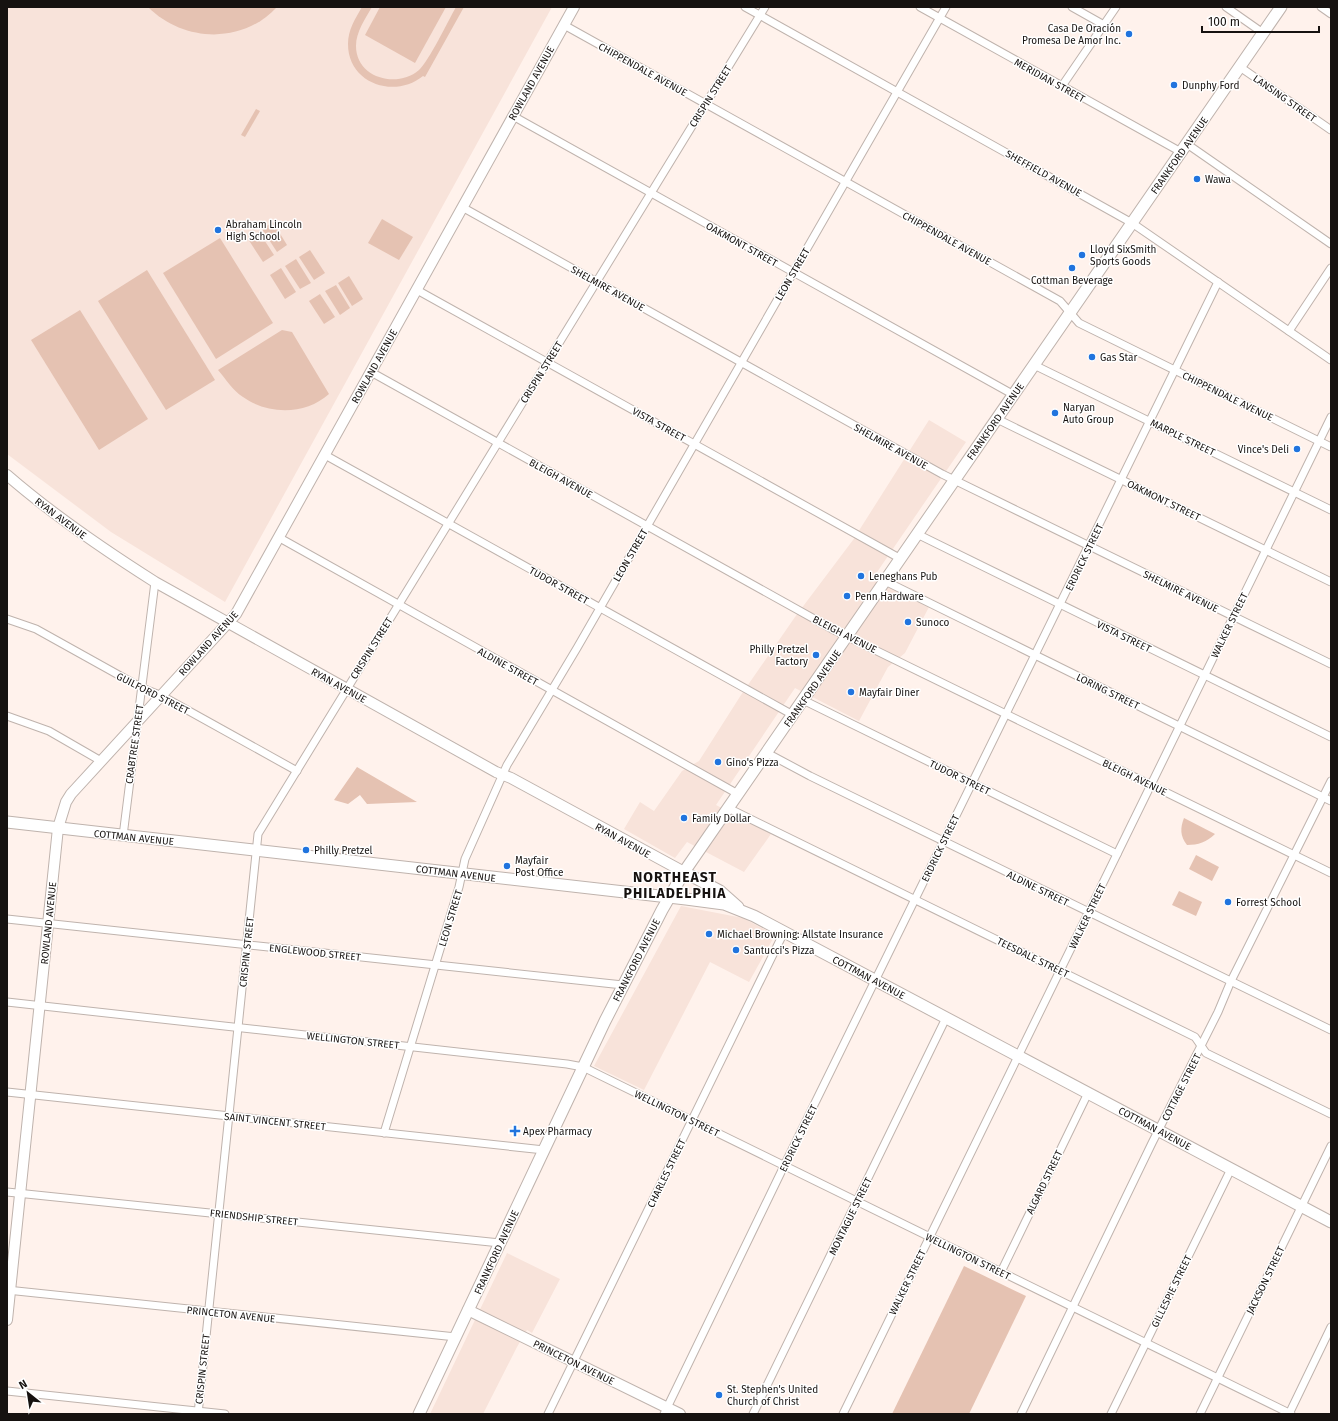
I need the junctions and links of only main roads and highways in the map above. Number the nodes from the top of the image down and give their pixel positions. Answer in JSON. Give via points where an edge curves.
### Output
{"nodes":[{"id":1,"x":1281,"y":7,"type":"edge"},
{"id":2,"x":7,"y":822,"type":"edge"},
{"id":3,"x":684,"y":872,"type":"junction"},
{"id":4,"x":669,"y":897,"type":"junction"},
{"id":5,"x":740,"y":909,"type":"junction"},
{"id":6,"x":1331,"y":1222,"type":"edge"},
{"id":7,"x":419,"y":1414,"type":"edge"}],
"edges":[{"from":1,"to":3,"type":"main road","name":"FRANKFORD AVENUE"},
{"from":2,"to":4,"type":"main road","name":"COTTMAN AVENUE"},
{"from":3,"to":4,"type":"main road","name":"FRANKFORD AVENUE"},
{"from":3,"to":5,"type":"main road","via":[[720,891]]},
{"from":4,"to":5,"type":"main road","name":"COTTMAN AVENUE"},
{"from":4,"to":7,"type":"main road","name":"FRANKFORD AVENUE","via":[[583,1067]]},
{"from":5,"to":6,"type":"main road","name":"COTTMAN AVENUE"}]}
